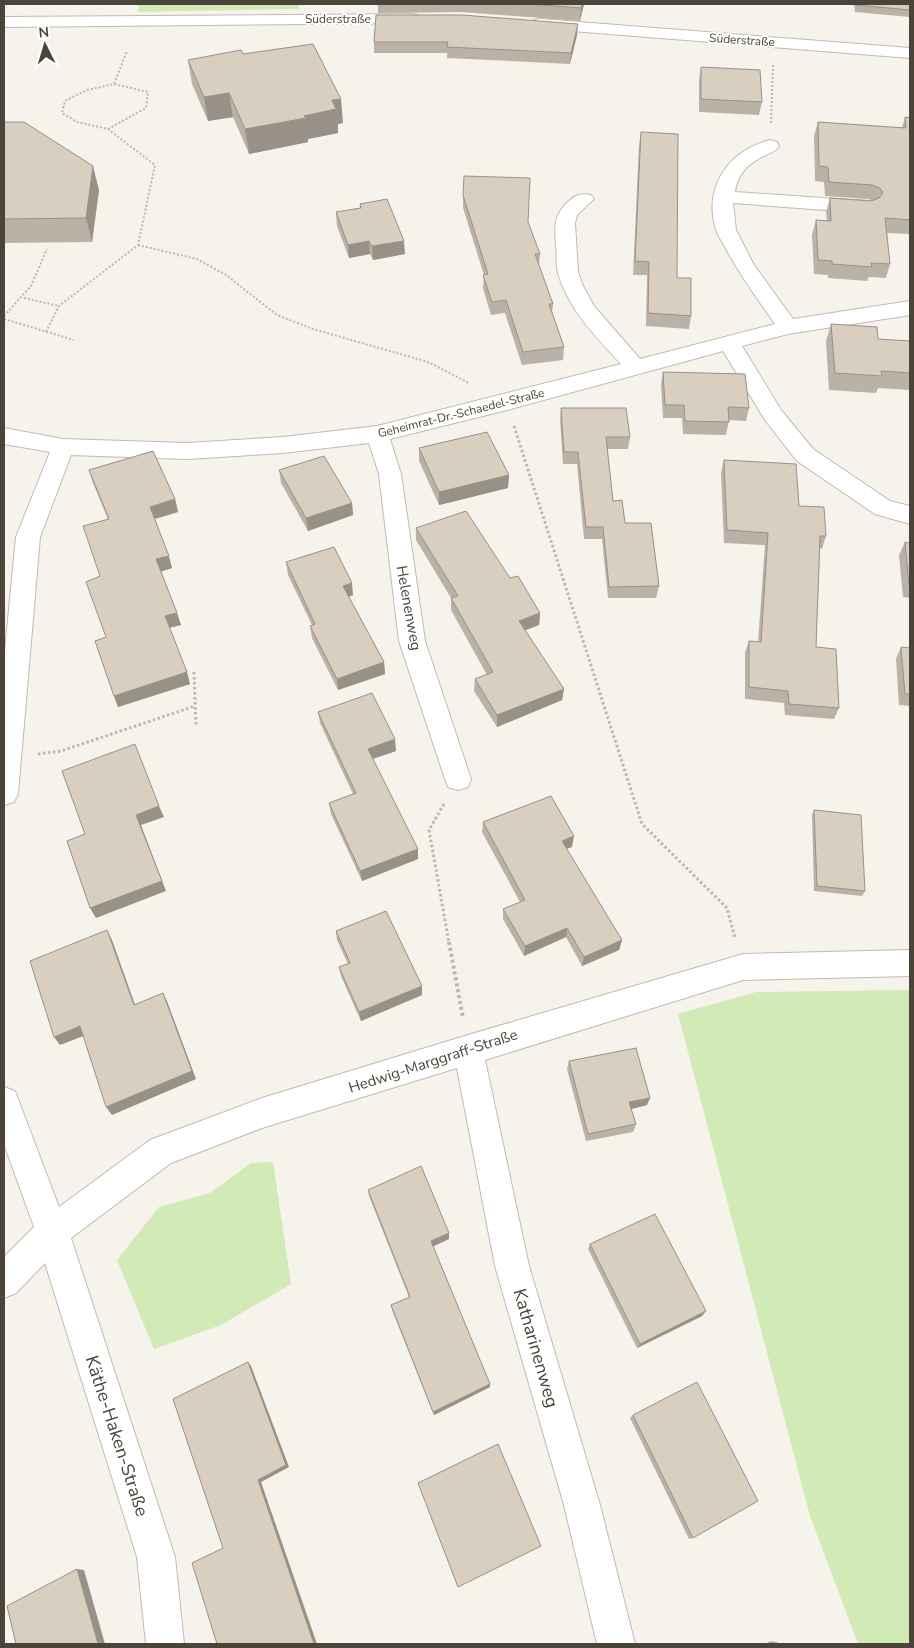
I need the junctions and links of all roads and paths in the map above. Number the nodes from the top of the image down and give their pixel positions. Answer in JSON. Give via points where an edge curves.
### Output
{"nodes":[{"id":1,"x":433,"y":19,"type":"edge"},
{"id":2,"x":4,"y":22,"type":"edge"},
{"id":3,"x":528,"y":23,"type":"edge"},
{"id":4,"x":772,"y":42,"type":"junction"},
{"id":5,"x":127,"y":51,"type":"dead end"},
{"id":6,"x":910,"y":52,"type":"edge"},
{"id":7,"x":114,"y":84,"type":"junction"},
{"id":8,"x":108,"y":129,"type":"junction"},
{"id":9,"x":770,"y":146,"type":"joint"},
{"id":10,"x":725,"y":197,"type":"junction"},
{"id":11,"x":584,"y":199,"type":"dead end"},
{"id":12,"x":867,"y":207,"type":"edge"},
{"id":13,"x":138,"y":246,"type":"junction"},
{"id":14,"x":47,"y":249,"type":"edge"},
{"id":15,"x":24,"y":298,"type":"junction"},
{"id":16,"x":59,"y":306,"type":"junction"},
{"id":17,"x":910,"y":308,"type":"edge"},
{"id":18,"x":4,"y":317,"type":"edge"},
{"id":19,"x":788,"y":327,"type":"junction"},
{"id":20,"x":46,"y":332,"type":"junction"},
{"id":21,"x":74,"y":340,"type":"dead end"},
{"id":22,"x":729,"y":343,"type":"junction"},
{"id":23,"x":636,"y":368,"type":"junction"},
{"id":24,"x":506,"y":402,"type":"junction"},
{"id":25,"x":377,"y":434,"type":"junction"},
{"id":26,"x":4,"y":436,"type":"edge"},
{"id":27,"x":63,"y":447,"type":"junction"},
{"id":28,"x":910,"y":515,"type":"edge"},
{"id":29,"x":194,"y":672,"type":"dead end"},
{"id":30,"x":195,"y":706,"type":"junction"},
{"id":31,"x":196,"y":727,"type":"dead end"},
{"id":32,"x":5,"y":758,"type":"edge"},
{"id":33,"x":458,"y":779,"type":"joint"},
{"id":34,"x":4,"y":794,"type":"edge"},
{"id":35,"x":910,"y":963,"type":"edge"},
{"id":36,"x":743,"y":967,"type":"junction"},
{"id":37,"x":468,"y":1049,"type":"junction"},
{"id":38,"x":4,"y":1102,"type":"edge"},
{"id":39,"x":52,"y":1232,"type":"junction"},
{"id":40,"x":4,"y":1281,"type":"edge"},
{"id":41,"x":164,"y":1644,"type":"edge"},
{"id":42,"x":616,"y":1644,"type":"edge"}],
"edges":[{"from":1,"to":2,"type":"street","name":"Süderstraße"},
{"from":3,"to":4,"type":"street","name":"Süderstraße"},
{"from":4,"to":6,"type":"street","name":"Süderstraße"},
{"from":4,"to":9,"type":"path"},
{"from":5,"to":7,"type":"path"},
{"from":7,"to":8,"type":"path","via":[[148,92],[146,108]]},
{"from":7,"to":8,"type":"path","via":[[87,90],[65,101],[62,113],[77,122]]},
{"from":8,"to":13,"type":"path","via":[[155,165]]},
{"from":9,"to":10,"type":"street","via":[[745,158],[728,177]]},
{"from":10,"to":12,"type":"street"},
{"from":10,"to":19,"type":"street","via":[[726,230],[745,266]]},
{"from":11,"to":23,"type":"street","via":[[568,211],[564,227],[568,272],[578,298]]},
{"from":13,"to":16,"type":"path"},
{"from":13,"to":24,"type":"path","via":[[197,260],[226,275],[277,315],[313,329],[428,362]]},
{"from":14,"to":15,"type":"path","via":[[40,272]]},
{"from":15,"to":16,"type":"path"},
{"from":15,"to":18,"type":"path"},
{"from":16,"to":20,"type":"path"},
{"from":17,"to":19,"type":"street","name":"Geheimrat-Dr.-Schaedel-Straße"},
{"from":18,"to":20,"type":"path"},
{"from":19,"to":22,"type":"street","name":"Geheimrat-Dr.-Schaedel-Straße"},
{"from":20,"to":21,"type":"path"},
{"from":22,"to":23,"type":"street","name":"Geheimrat-Dr.-Schaedel-Straße"},
{"from":22,"to":28,"type":"street","via":[[773,415],[805,455],[883,508]]},
{"from":23,"to":24,"type":"street","name":"Geheimrat-Dr.-Schaedel-Straße"},
{"from":24,"to":25,"type":"street","name":"Geheimrat-Dr.-Schaedel-Straße"},
{"from":24,"to":36,"type":"path","via":[[642,824],[727,908]]},
{"from":25,"to":27,"type":"street","name":"Geheimrat-Dr.-Schaedel-Straße","via":[[282,445],[187,450]]},
{"from":25,"to":33,"type":"street","name":"Helenenweg","via":[[390,474],[412,641]]},
{"from":26,"to":27,"type":"street","name":"Geheimrat-Dr.-Schaedel-Straße"},
{"from":27,"to":32,"type":"street","via":[[28,537]]},
{"from":29,"to":30,"type":"path"},
{"from":30,"to":31,"type":"path"},
{"from":30,"to":32,"type":"path","via":[[61,751]]},
{"from":32,"to":34,"type":"street"},
{"from":33,"to":37,"type":"path","via":[[429,830]]},
{"from":35,"to":36,"type":"street","name":"Hedwig-Marggraff-Straße"},
{"from":36,"to":37,"type":"street","name":"Hedwig-Marggraff-Straße"},
{"from":37,"to":39,"type":"street","name":"Hedwig-Marggraff-Straße","via":[[262,1113],[161,1151]]},
{"from":37,"to":42,"type":"street","name":"Katharinenweg","via":[[512,1266],[582,1505]]},
{"from":38,"to":39,"type":"street","name":"Käthe-Haken-Straße"},
{"from":39,"to":40,"type":"street","name":"Hedwig-Marggraff-Straße"},
{"from":39,"to":41,"type":"street","name":"Käthe-Haken-Straße","via":[[156,1557]]}]}
